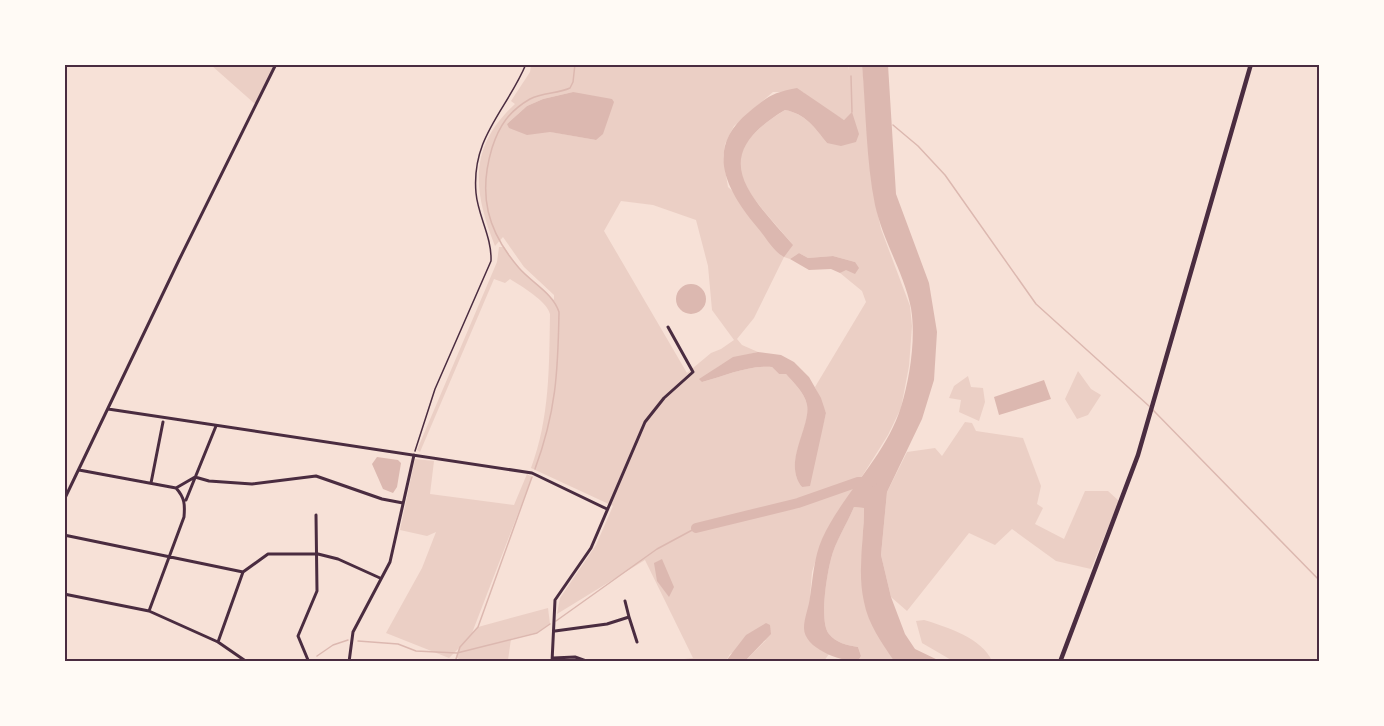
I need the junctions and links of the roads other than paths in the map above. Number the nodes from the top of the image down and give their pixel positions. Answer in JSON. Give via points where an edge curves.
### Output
{"nodes":[{"id":1,"x":276,"y":64,"type":"edge"},
{"id":2,"x":1251,"y":64,"type":"edge"},
{"id":3,"x":668,"y":327,"type":"dead end"},
{"id":4,"x":108,"y":410,"type":"junction"},
{"id":5,"x":163,"y":422,"type":"dead end"},
{"id":6,"x":217,"y":426,"type":"junction"},
{"id":7,"x":414,"y":455,"type":"junction"},
{"id":8,"x":79,"y":470,"type":"junction"},
{"id":9,"x":195,"y":477,"type":"junction"},
{"id":10,"x":151,"y":483,"type":"junction"},
{"id":11,"x":176,"y":488,"type":"junction"},
{"id":12,"x":64,"y":500,"type":"edge"},
{"id":13,"x":185,"y":502,"type":"junction"},
{"id":14,"x":403,"y":503,"type":"junction"},
{"id":15,"x":607,"y":509,"type":"junction"},
{"id":16,"x":316,"y":515,"type":"dead end"},
{"id":17,"x":64,"y":535,"type":"edge"},
{"id":18,"x":318,"y":554,"type":"junction"},
{"id":19,"x":171,"y":556,"type":"junction"},
{"id":20,"x":243,"y":572,"type":"junction"},
{"id":21,"x":380,"y":578,"type":"junction"},
{"id":22,"x":64,"y":594,"type":"edge"},
{"id":23,"x":625,"y":600,"type":"dead end"},
{"id":24,"x":149,"y":611,"type":"junction"},
{"id":25,"x":629,"y":617,"type":"junction"},
{"id":26,"x":555,"y":631,"type":"junction"},
{"id":27,"x":218,"y":642,"type":"junction"},
{"id":28,"x":637,"y":642,"type":"dead end"},
{"id":29,"x":308,"y":660,"type":"junction"},
{"id":30,"x":553,"y":660,"type":"edge"},
{"id":31,"x":247,"y":662,"type":"edge"},
{"id":32,"x":298,"y":662,"type":"edge"},
{"id":33,"x":316,"y":662,"type":"edge"},
{"id":34,"x":349,"y":662,"type":"edge"},
{"id":35,"x":589,"y":662,"type":"edge"},
{"id":36,"x":1060,"y":662,"type":"edge"}],
"edges":[{"from":1,"to":4,"type":"street"},
{"from":2,"to":36,"type":"main road","via":[[1149,421]]},
{"from":3,"to":15,"type":"street","via":[[693,372],[650,416]]},
{"from":4,"to":6,"type":"street"},
{"from":4,"to":8,"type":"street"},
{"from":5,"to":10,"type":"street"},
{"from":6,"to":7,"type":"street"},
{"from":6,"to":9,"type":"street"},
{"from":7,"to":14,"type":"street"},
{"from":7,"to":15,"type":"street","via":[[532,473]]},
{"from":8,"to":10,"type":"street"},
{"from":8,"to":12,"type":"street"},
{"from":9,"to":11,"type":"street"},
{"from":9,"to":13,"type":"street"},
{"from":9,"to":14,"type":"street","via":[[252,484],[316,476]]},
{"from":10,"to":11,"type":"street"},
{"from":11,"to":13,"type":"street"},
{"from":13,"to":19,"type":"street"},
{"from":14,"to":21,"type":"street","via":[[390,562]]},
{"from":15,"to":26,"type":"street","via":[[591,548],[555,600]]},
{"from":16,"to":18,"type":"street"},
{"from":17,"to":19,"type":"street"},
{"from":18,"to":20,"type":"street","via":[[268,554]]},
{"from":18,"to":21,"type":"street"},
{"from":18,"to":29,"type":"street","via":[[317,591],[298,636]]},
{"from":19,"to":20,"type":"street"},
{"from":19,"to":24,"type":"street"},
{"from":20,"to":27,"type":"street"},
{"from":21,"to":34,"type":"street","via":[[353,632]]},
{"from":22,"to":24,"type":"street"},
{"from":23,"to":25,"type":"street"},
{"from":24,"to":27,"type":"street"},
{"from":25,"to":26,"type":"street"},
{"from":25,"to":28,"type":"street"},
{"from":26,"to":30,"type":"street"},
{"from":27,"to":31,"type":"street"},
{"from":29,"to":32,"type":"main road"},
{"from":29,"to":33,"type":"main road"},
{"from":30,"to":35,"type":"street","via":[[574,657]]}]}
